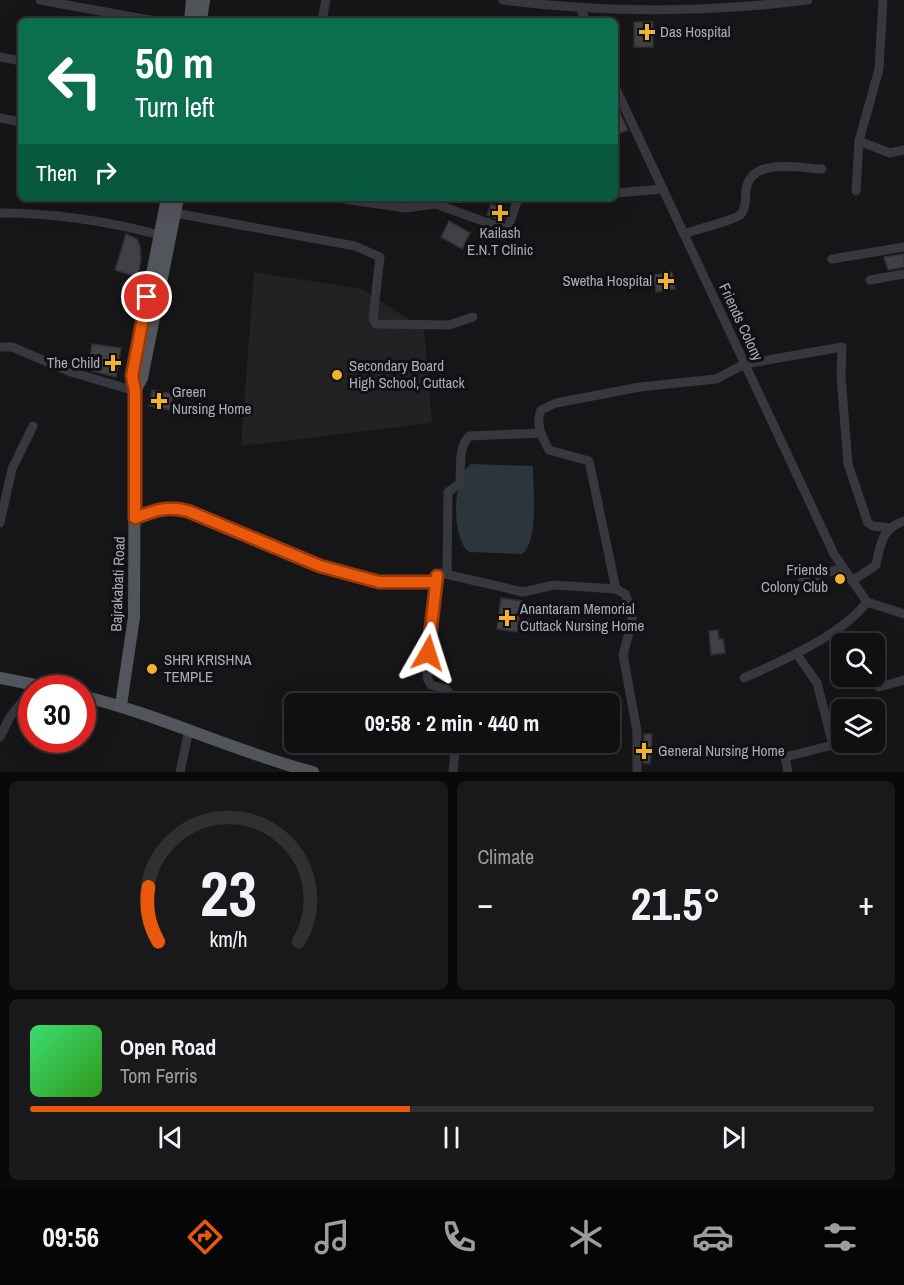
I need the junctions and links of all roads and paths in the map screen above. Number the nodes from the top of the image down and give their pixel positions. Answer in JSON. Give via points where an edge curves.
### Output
{"nodes":[{"id":1,"x":40,"y":0,"type":"edge"},
{"id":2,"x":192,"y":0,"type":"edge"},
{"id":3,"x":204,"y":0,"type":"edge"},
{"id":4,"x":326,"y":0,"type":"edge"},
{"id":5,"x":502,"y":0,"type":"edge"},
{"id":6,"x":808,"y":0,"type":"edge"},
{"id":7,"x":883,"y":0,"type":"edge"},
{"id":8,"x":581,"y":9,"type":"junction"},
{"id":9,"x":139,"y":18,"type":"edge"},
{"id":10,"x":190,"y":18,"type":"edge"},
{"id":11,"x":201,"y":18,"type":"edge"},
{"id":12,"x":323,"y":18,"type":"edge"},
{"id":13,"x":585,"y":18,"type":"edge"},
{"id":14,"x":0,"y":57,"type":"edge"},
{"id":15,"x":18,"y":60,"type":"edge"},
{"id":16,"x":618,"y":93,"type":"edge"},
{"id":17,"x":0,"y":118,"type":"edge"},
{"id":18,"x":18,"y":121,"type":"edge"},
{"id":19,"x":859,"y":141,"type":"junction"},
{"id":20,"x":904,"y":150,"type":"edge"},
{"id":21,"x":822,"y":169,"type":"dead end"},
{"id":22,"x":663,"y":189,"type":"junction"},
{"id":23,"x":856,"y":191,"type":"dead end"},
{"id":24,"x":618,"y":194,"type":"edge"},
{"id":25,"x":166,"y":201,"type":"edge"},
{"id":26,"x":177,"y":201,"type":"edge"},
{"id":27,"x":357,"y":201,"type":"edge"},
{"id":28,"x":517,"y":201,"type":"edge"},
{"id":29,"x":0,"y":213,"type":"edge"},
{"id":30,"x":175,"y":213,"type":"junction"},
{"id":31,"x":684,"y":234,"type":"junction"},
{"id":32,"x":160,"y":235,"type":"junction"},
{"id":33,"x":904,"y":247,"type":"edge"},
{"id":34,"x":832,"y":260,"type":"dead end"},
{"id":35,"x":904,"y":274,"type":"edge"},
{"id":36,"x":870,"y":280,"type":"dead end"},
{"id":37,"x":473,"y":317,"type":"dead end"},
{"id":38,"x":0,"y":347,"type":"edge"},
{"id":39,"x":745,"y":364,"type":"junction"},
{"id":40,"x":135,"y":391,"type":"junction"},
{"id":41,"x":33,"y":426,"type":"dead end"},
{"id":42,"x":541,"y":433,"type":"junction"},
{"id":43,"x":135,"y":518,"type":"junction"},
{"id":44,"x":904,"y":521,"type":"edge"},
{"id":45,"x":0,"y":523,"type":"edge"},
{"id":46,"x":891,"y":528,"type":"junction"},
{"id":47,"x":843,"y":568,"type":"junction"},
{"id":48,"x":442,"y":575,"type":"junction"},
{"id":49,"x":802,"y":580,"type":"dead end"},
{"id":50,"x":852,"y":581,"type":"junction"},
{"id":51,"x":616,"y":590,"type":"junction"},
{"id":52,"x":867,"y":602,"type":"junction"},
{"id":53,"x":904,"y":614,"type":"edge"},
{"id":54,"x":796,"y":652,"type":"junction"},
{"id":55,"x":0,"y":678,"type":"edge"},
{"id":56,"x":744,"y":678,"type":"dead end"},
{"id":57,"x":904,"y":680,"type":"edge"},
{"id":58,"x":18,"y":683,"type":"edge"},
{"id":59,"x":885,"y":685,"type":"edge"},
{"id":60,"x":449,"y":693,"type":"edge"},
{"id":61,"x":96,"y":699,"type":"edge"},
{"id":62,"x":121,"y":705,"type":"junction"},
{"id":63,"x":18,"y":707,"type":"edge"},
{"id":64,"x":189,"y":730,"type":"junction"},
{"id":65,"x":0,"y":737,"type":"edge"},
{"id":66,"x":455,"y":753,"type":"edge"},
{"id":67,"x":180,"y":772,"type":"edge"},
{"id":68,"x":313,"y":772,"type":"edge"},
{"id":69,"x":453,"y":772,"type":"edge"},
{"id":70,"x":637,"y":772,"type":"edge"},
{"id":71,"x":788,"y":772,"type":"edge"}],
"edges":[{"from":1,"to":9,"type":"street"},
{"from":2,"to":10,"type":"main road"},
{"from":3,"to":11,"type":"main road"},
{"from":4,"to":12,"type":"street"},
{"from":5,"to":8,"type":"street"},
{"from":6,"to":8,"type":"street","via":[[671,11]]},
{"from":7,"to":19,"type":"street","via":[[879,69]]},
{"from":8,"to":13,"type":"street"},
{"from":14,"to":15,"type":"street"},
{"from":16,"to":22,"type":"street","name":"Friends Colony"},
{"from":17,"to":18,"type":"street"},
{"from":19,"to":20,"type":"street","via":[[890,153]]},
{"from":19,"to":23,"type":"street"},
{"from":21,"to":31,"type":"street","via":[[765,168],[752,174],[745,209],[738,217]]},
{"from":22,"to":24,"type":"street"},
{"from":22,"to":31,"type":"street","name":"Friends Colony"},
{"from":25,"to":32,"type":"main road","name":"Bajrakabati Road"},
{"from":26,"to":30,"type":"main road","name":"Bajrakabati Road"},
{"from":27,"to":28,"type":"street","via":[[405,208],[436,204],[508,228]]},
{"from":29,"to":32,"type":"street","via":[[80,218]]},
{"from":30,"to":37,"type":"street","via":[[371,252],[380,257],[373,318],[376,324],[449,324]]},
{"from":30,"to":40,"type":"main road","name":"Bajrakabati Road","via":[[142,378]]},
{"from":31,"to":39,"type":"street","name":"Friends Colony"},
{"from":32,"to":40,"type":"main road","name":"Bajrakabati Road","via":[[132,376]]},
{"from":33,"to":34,"type":"street"},
{"from":35,"to":36,"type":"street"},
{"from":38,"to":40,"type":"street","via":[[12,347],[70,372]]},
{"from":39,"to":42,"type":"street","via":[[716,379],[640,387],[556,403],[541,410],[537,418]]},
{"from":39,"to":46,"type":"street","via":[[842,347],[848,464],[868,523]]},
{"from":39,"to":47,"type":"street","name":"Friends Colony"},
{"from":40,"to":43,"type":"main road","name":"Bajrakabati Road"},
{"from":41,"to":45,"type":"street","via":[[12,469]]},
{"from":42,"to":48,"type":"street","via":[[469,436],[466,440],[460,483],[448,492]]},
{"from":42,"to":51,"type":"street","via":[[549,450],[589,461]]},
{"from":43,"to":48,"type":"street","via":[[164,507],[188,511],[320,566],[379,582],[430,582]]},
{"from":43,"to":62,"type":"main road","name":"Bajrakabati Road","via":[[134,617]]},
{"from":44,"to":46,"type":"street"},
{"from":46,"to":50,"type":"street","via":[[881,538],[876,565]]},
{"from":47,"to":49,"type":"street"},
{"from":47,"to":50,"type":"street","name":"Friends Colony"},
{"from":48,"to":51,"type":"street","via":[[523,592],[554,585]]},
{"from":48,"to":60,"type":"street","via":[[427,678],[431,685]]},
{"from":50,"to":52,"type":"street","name":"Friends Colony"},
{"from":51,"to":70,"type":"street","via":[[625,594],[632,611],[623,655],[637,731]]},
{"from":52,"to":53,"type":"street"},
{"from":52,"to":54,"type":"street","via":[[856,616]]},
{"from":54,"to":56,"type":"street"},
{"from":54,"to":71,"type":"street","via":[[817,683],[833,745],[784,757]]},
{"from":55,"to":58,"type":"main road"},
{"from":57,"to":59,"type":"street"},
{"from":61,"to":62,"type":"main road"},
{"from":62,"to":64,"type":"main road"},
{"from":63,"to":65,"type":"street"},
{"from":64,"to":67,"type":"street"},
{"from":64,"to":68,"type":"main road"},
{"from":66,"to":69,"type":"street"}]}
